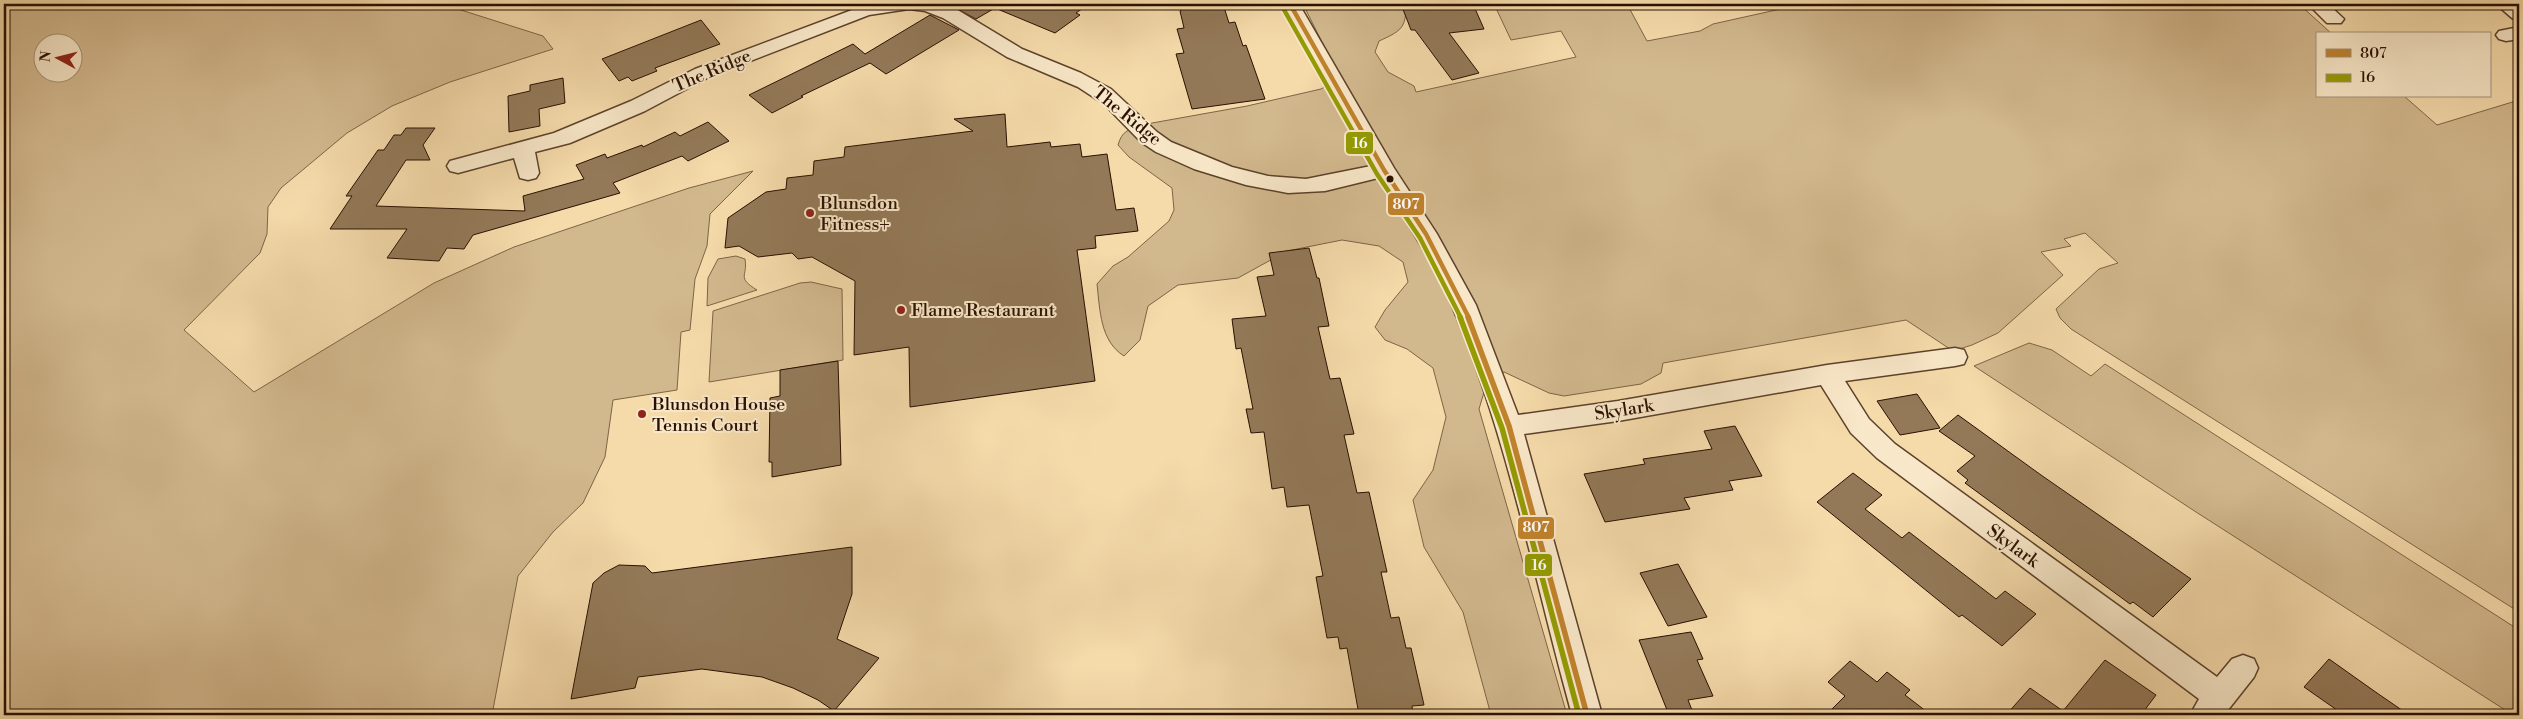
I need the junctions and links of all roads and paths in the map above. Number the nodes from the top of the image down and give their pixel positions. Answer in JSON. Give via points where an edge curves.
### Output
{"nodes":[{"id":1,"x":904,"y":4,"type":"edge"},
{"id":2,"x":913,"y":4,"type":"edge"},
{"id":3,"x":1290,"y":4,"type":"edge"},
{"id":4,"x":2317,"y":4,"type":"edge"},
{"id":5,"x":2505,"y":4,"type":"edge"},
{"id":6,"x":2519,"y":14,"type":"edge"},
{"id":7,"x":2334,"y":19,"type":"dead end"},
{"id":8,"x":524,"y":150,"type":"junction"},
{"id":9,"x":458,"y":166,"type":"dead end"},
{"id":10,"x":1384,"y":170,"type":"junction"},
{"id":11,"x":528,"y":173,"type":"dead end"},
{"id":12,"x":1955,"y":357,"type":"dead end"},
{"id":13,"x":1827,"y":374,"type":"junction"},
{"id":14,"x":1509,"y":426,"type":"junction"},
{"id":15,"x":2243,"y":668,"type":"dead end"},
{"id":16,"x":2212,"y":706,"type":"edge"},
{"id":17,"x":1587,"y":715,"type":"edge"}],
"edges":[{"from":1,"to":8,"type":"street","name":"The Ridge","via":[[876,7],[854,14],[702,73],[600,123]]},
{"from":2,"to":10,"type":"street","name":"The Ridge","via":[[934,6],[953,14],[1016,54],[1092,86],[1119,105],[1155,140],[1176,153],[1209,166],[1259,181],[1292,186],[1323,184]]},
{"from":3,"to":10,"type":"street"},
{"from":4,"to":7,"type":"street"},
{"from":5,"to":6,"type":"street"},
{"from":8,"to":9,"type":"street","name":"The Ridge"},
{"from":8,"to":11,"type":"street"},
{"from":10,"to":14,"type":"street","via":[[1426,234],[1464,305]]},
{"from":12,"to":13,"type":"street","name":"Skylark"},
{"from":13,"to":14,"type":"street","name":"Skylark","via":[[1618,411]]},
{"from":13,"to":16,"type":"street","name":"Skylark","via":[[1860,426],[1886,451]]},
{"from":14,"to":17,"type":"street"},
{"from":15,"to":16,"type":"street","name":"Skylark"}]}
